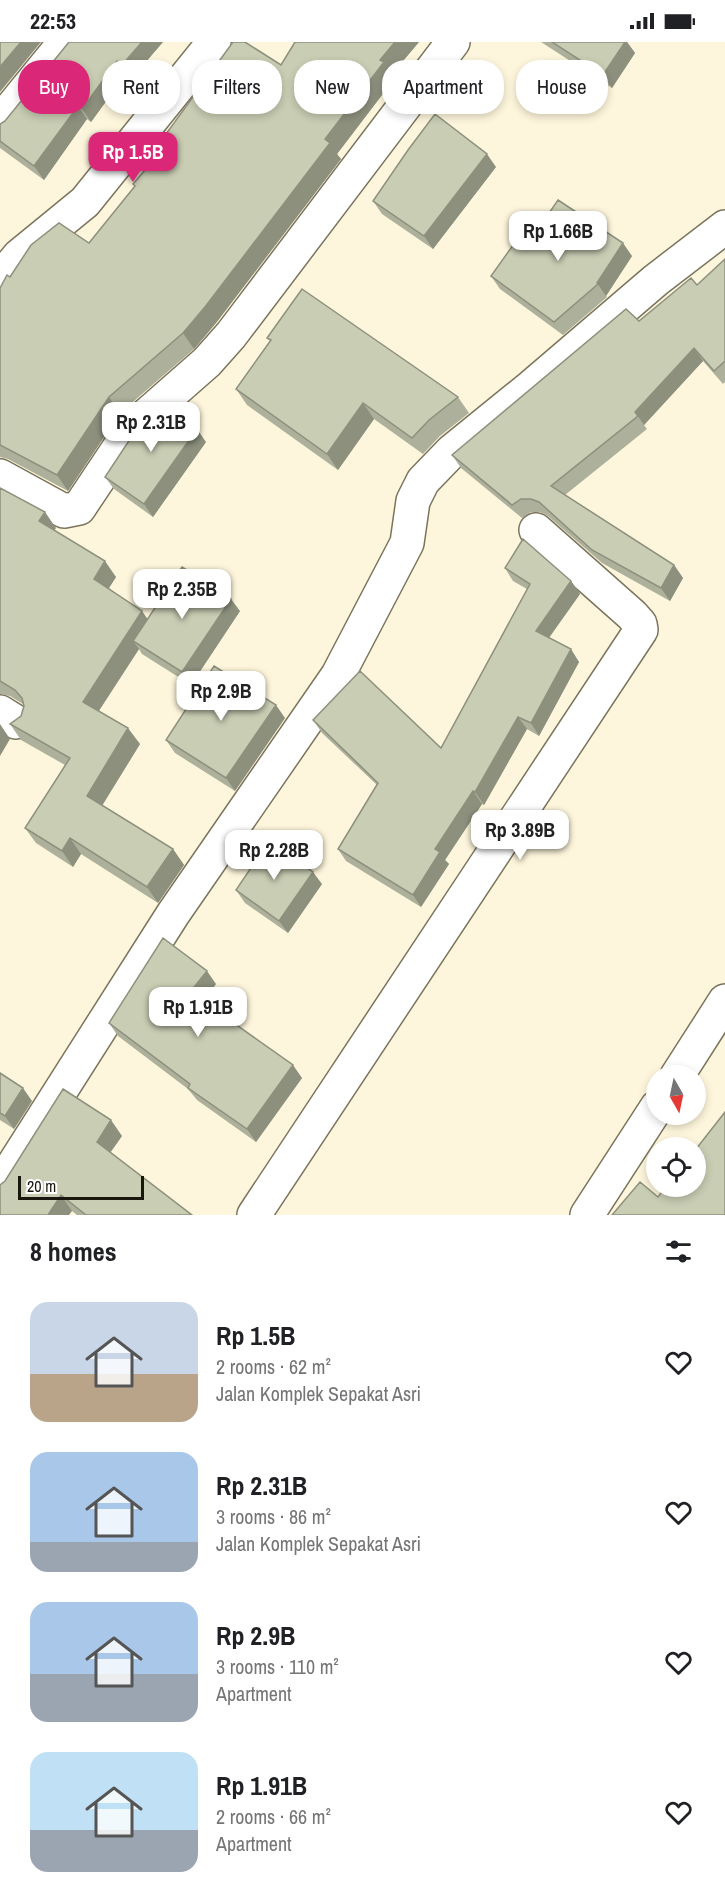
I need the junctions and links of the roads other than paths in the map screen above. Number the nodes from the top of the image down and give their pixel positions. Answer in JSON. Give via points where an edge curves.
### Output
{"nodes":[{"id":1,"x":65,"y":42,"type":"edge"},
{"id":2,"x":214,"y":42,"type":"edge"},
{"id":3,"x":453,"y":42,"type":"edge"},
{"id":4,"x":0,"y":122,"type":"edge"},
{"id":5,"x":725,"y":227,"type":"edge"},
{"id":6,"x":6,"y":260,"type":"edge"},
{"id":7,"x":0,"y":476,"type":"edge"},
{"id":8,"x":536,"y":530,"type":"dead end"},
{"id":9,"x":725,"y":1001,"type":"edge"},
{"id":10,"x":684,"y":1065,"type":"edge"},
{"id":11,"x":646,"y":1124,"type":"edge"},
{"id":12,"x":0,"y":1186,"type":"edge"},
{"id":13,"x":254,"y":1215,"type":"edge"},
{"id":14,"x":587,"y":1215,"type":"edge"}],
"edges":[{"from":1,"to":4,"type":"street"},
{"from":2,"to":6,"type":"street","via":[[86,202]]},
{"from":3,"to":7,"type":"street","via":[[231,335],[207,362],[133,428],[79,508],[64,511]]},
{"from":5,"to":12,"type":"street","via":[[452,451],[423,481],[413,501],[407,543],[338,675],[173,915]]},
{"from":8,"to":13,"type":"street","via":[[632,615],[641,630]]},
{"from":9,"to":10,"type":"street"},
{"from":11,"to":14,"type":"street"}]}
